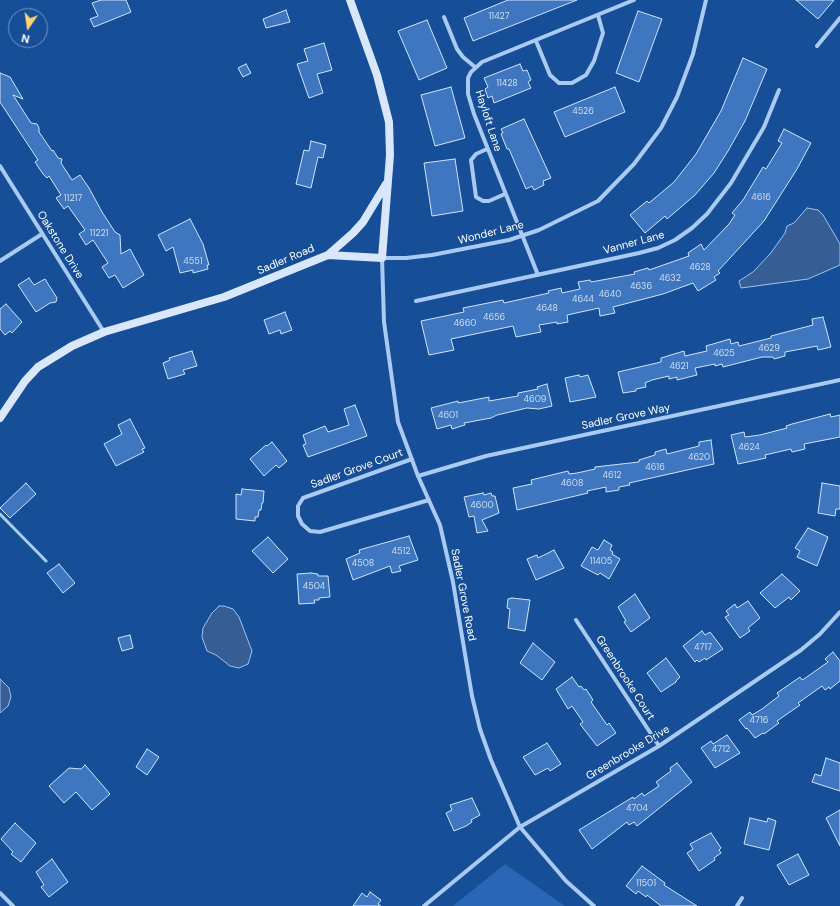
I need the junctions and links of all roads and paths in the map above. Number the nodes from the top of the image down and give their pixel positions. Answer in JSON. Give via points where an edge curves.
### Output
{"nodes":[{"id":1,"x":350,"y":0,"type":"edge"},
{"id":2,"x":634,"y":0,"type":"edge"},
{"id":3,"x":706,"y":0,"type":"edge"},
{"id":4,"x":598,"y":15,"type":"junction"},
{"id":5,"x":444,"y":17,"type":"dead end"},
{"id":6,"x":840,"y":18,"type":"edge"},
{"id":7,"x":536,"y":41,"type":"junction"},
{"id":8,"x":817,"y":46,"type":"dead end"},
{"id":9,"x":475,"y":67,"type":"junction"},
{"id":10,"x":780,"y":90,"type":"dead end"},
{"id":11,"x":487,"y":149,"type":"junction"},
{"id":12,"x":0,"y":166,"type":"edge"},
{"id":13,"x":387,"y":181,"type":"junction"},
{"id":14,"x":505,"y":194,"type":"junction"},
{"id":15,"x":42,"y":234,"type":"junction"},
{"id":16,"x":522,"y":236,"type":"junction"},
{"id":17,"x":328,"y":255,"type":"junction"},
{"id":18,"x":382,"y":258,"type":"junction"},
{"id":19,"x":0,"y":261,"type":"edge"},
{"id":20,"x":538,"y":275,"type":"junction"},
{"id":21,"x":416,"y":301,"type":"dead end"},
{"id":22,"x":104,"y":332,"type":"junction"},
{"id":23,"x":840,"y":380,"type":"edge"},
{"id":24,"x":0,"y":418,"type":"edge"},
{"id":25,"x":412,"y":459,"type":"junction"},
{"id":26,"x":418,"y":476,"type":"junction"},
{"id":27,"x":429,"y":500,"type":"junction"},
{"id":28,"x":0,"y":514,"type":"edge"},
{"id":29,"x":46,"y":560,"type":"dead end"},
{"id":30,"x":840,"y":612,"type":"edge"},
{"id":31,"x":576,"y":620,"type":"dead end"},
{"id":32,"x":659,"y":746,"type":"junction"},
{"id":33,"x":520,"y":827,"type":"junction"},
{"id":34,"x":0,"y":893,"type":"edge"},
{"id":35,"x":742,"y":898,"type":"dead end"},
{"id":36,"x":13,"y":906,"type":"edge"},
{"id":37,"x":424,"y":906,"type":"edge"},
{"id":38,"x":594,"y":906,"type":"edge"},
{"id":39,"x":737,"y":906,"type":"edge"}],
"edges":[{"from":1,"to":13,"type":"street","via":[[386,108],[391,137]]},
{"from":2,"to":4,"type":"street"},
{"from":3,"to":16,"type":"street","name":"Wonder Lane","via":[[693,54],[677,97],[661,128],[634,164],[598,200]]},
{"from":4,"to":7,"type":"street"},
{"from":4,"to":7,"type":"street","via":[[603,33],[594,61],[586,75],[572,83],[559,82],[550,75]]},
{"from":5,"to":9,"type":"street","via":[[457,48]]},
{"from":6,"to":8,"type":"street"},
{"from":7,"to":9,"type":"street"},
{"from":9,"to":11,"type":"street","name":"Hayloft Lane","via":[[468,78],[468,94]]},
{"from":10,"to":20,"type":"street","name":"Vanner Lane","via":[[744,164],[719,199],[692,228],[658,248]]},
{"from":11,"to":14,"type":"street","name":"Hayloft Lane"},
{"from":11,"to":14,"type":"street","via":[[476,154],[471,160],[476,197],[489,201]]},
{"from":12,"to":15,"type":"street","name":"Oakstone Drive"},
{"from":13,"to":17,"type":"street","via":[[363,222]]},
{"from":13,"to":18,"type":"street"},
{"from":14,"to":16,"type":"street","name":"Hayloft Lane"},
{"from":15,"to":19,"type":"street"},
{"from":15,"to":22,"type":"street","name":"Oakstone Drive"},
{"from":16,"to":18,"type":"street","name":"Wonder Lane","via":[[488,246],[432,255]]},
{"from":16,"to":20,"type":"street","name":"Hayloft Lane"},
{"from":17,"to":18,"type":"street","name":"Sadler Road"},
{"from":17,"to":22,"type":"street","name":"Sadler Road","via":[[224,297]]},
{"from":18,"to":25,"type":"street","name":"Sadler Grove Road","via":[[384,322],[392,393],[398,422]]},
{"from":20,"to":21,"type":"street","name":"Vanner Lane"},
{"from":22,"to":24,"type":"street","name":"Sadler Road","via":[[72,346],[38,367],[25,381]]},
{"from":23,"to":26,"type":"street","name":"Sadler Grove Way","via":[[486,456]]},
{"from":25,"to":26,"type":"street","name":"Sadler Grove Road"},
{"from":25,"to":27,"type":"street","name":"Sadler Grove Court","via":[[303,498],[298,506],[298,516],[310,531],[320,532]]},
{"from":26,"to":27,"type":"street","name":"Sadler Grove Road"},
{"from":27,"to":33,"type":"street","name":"Sadler Grove Road","via":[[440,525],[480,729]]},
{"from":28,"to":29,"type":"lane"},
{"from":30,"to":32,"type":"street","name":"Greenbrooke Drive","via":[[801,650]]},
{"from":31,"to":32,"type":"street","name":"Greenbrooke Court"},
{"from":32,"to":33,"type":"street","name":"Greenbrooke Drive"},
{"from":33,"to":37,"type":"street","name":"Greenbrooke Drive"},
{"from":33,"to":38,"type":"street","name":"Sadler Grove Road","via":[[566,881]]},
{"from":34,"to":36,"type":"street"},
{"from":35,"to":39,"type":"street"}]}
